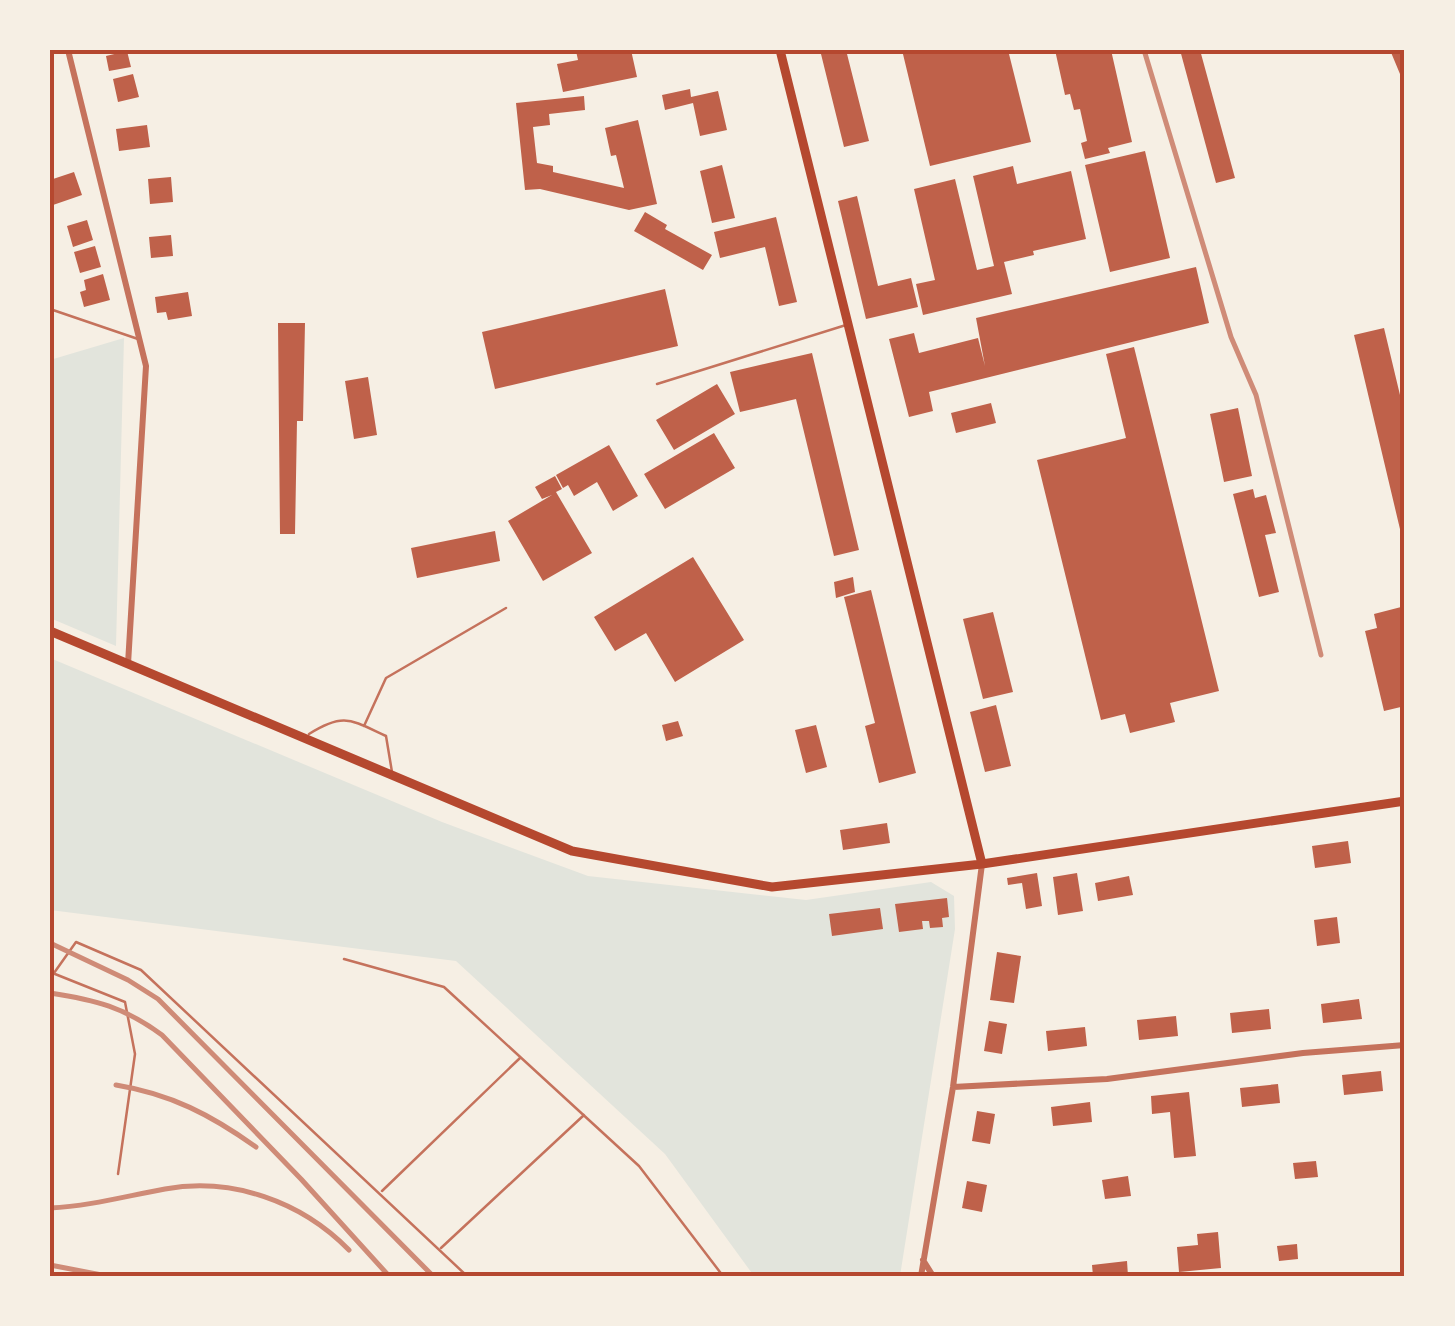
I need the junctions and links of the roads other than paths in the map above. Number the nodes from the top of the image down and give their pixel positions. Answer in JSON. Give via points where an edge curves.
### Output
{"nodes":[{"id":1,"x":68,"y":50,"type":"edge"},
{"id":2,"x":780,"y":50,"type":"edge"},
{"id":3,"x":50,"y":310,"type":"edge"},
{"id":4,"x":848,"y":325,"type":"junction"},
{"id":5,"x":139,"y":340,"type":"junction"},
{"id":6,"x":657,"y":384,"type":"dead end"},
{"id":7,"x":506,"y":608,"type":"dead end"},
{"id":8,"x":50,"y":630,"type":"edge"},
{"id":9,"x":128,"y":664,"type":"junction"},
{"id":10,"x":364,"y":726,"type":"junction"},
{"id":11,"x":304,"y":738,"type":"junction"},
{"id":12,"x":392,"y":775,"type":"junction"},
{"id":13,"x":1405,"y":801,"type":"edge"},
{"id":14,"x":982,"y":864,"type":"junction"},
{"id":15,"x":344,"y":959,"type":"dead end"},
{"id":16,"x":52,"y":973,"type":"edge"},
{"id":17,"x":1405,"y":1044,"type":"edge"},
{"id":18,"x":521,"y":1058,"type":"junction"},
{"id":19,"x":953,"y":1087,"type":"junction"},
{"id":20,"x":584,"y":1116,"type":"junction"},
{"id":21,"x":118,"y":1174,"type":"dead end"},
{"id":22,"x":380,"y":1192,"type":"junction"},
{"id":23,"x":440,"y":1249,"type":"junction"},
{"id":24,"x":923,"y":1260,"type":"junction"},
{"id":25,"x":467,"y":1276,"type":"edge"},
{"id":26,"x":724,"y":1276,"type":"edge"},
{"id":27,"x":921,"y":1276,"type":"edge"},
{"id":28,"x":933,"y":1276,"type":"edge"}],
"edges":[{"from":1,"to":5,"type":"street"},
{"from":2,"to":4,"type":"main road"},
{"from":3,"to":5,"type":"lane"},
{"from":4,"to":6,"type":"lane"},
{"from":4,"to":14,"type":"main road"},
{"from":5,"to":9,"type":"street","via":[[146,366]]},
{"from":7,"to":10,"type":"lane","via":[[386,678]]},
{"from":8,"to":9,"type":"main road"},
{"from":9,"to":11,"type":"main road"},
{"from":10,"to":11,"type":"lane","via":[[334,719]]},
{"from":10,"to":12,"type":"lane","via":[[386,736]]},
{"from":11,"to":12,"type":"main road"},
{"from":12,"to":14,"type":"main road","via":[[572,851],[772,887]]},
{"from":13,"to":14,"type":"main road"},
{"from":14,"to":19,"type":"street"},
{"from":15,"to":18,"type":"lane","via":[[444,987]]},
{"from":16,"to":21,"type":"lane","via":[[125,1002],[134,1054]]},
{"from":16,"to":22,"type":"lane","via":[[76,942],[141,970]]},
{"from":17,"to":19,"type":"street","via":[[1107,1079]]},
{"from":18,"to":20,"type":"lane"},
{"from":18,"to":22,"type":"lane"},
{"from":19,"to":24,"type":"street"},
{"from":20,"to":23,"type":"lane"},
{"from":20,"to":26,"type":"lane","via":[[639,1166]]},
{"from":22,"to":23,"type":"lane"},
{"from":23,"to":25,"type":"lane"},
{"from":24,"to":27,"type":"street"},
{"from":24,"to":28,"type":"street"}]}
